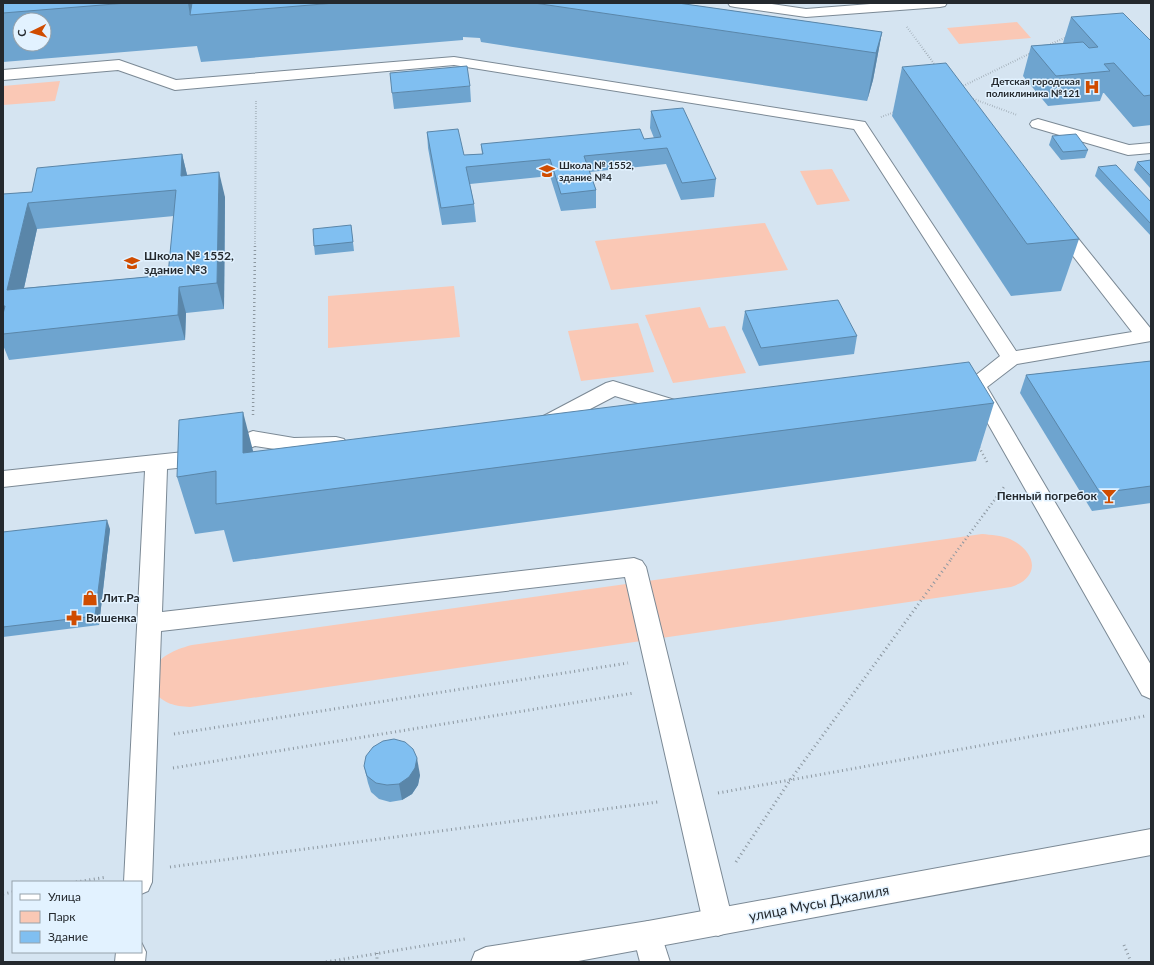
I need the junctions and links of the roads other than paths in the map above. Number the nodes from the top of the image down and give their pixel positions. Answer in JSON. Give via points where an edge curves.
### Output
{"nodes":[{"id":1,"x":735,"y":3,"type":"edge"},
{"id":2,"x":940,"y":3,"type":"edge"},
{"id":3,"x":809,"y":8,"type":"edge"},
{"id":4,"x":3,"y":75,"type":"edge"},
{"id":5,"x":1038,"y":124,"type":"road end"},
{"id":6,"x":1151,"y":148,"type":"edge"},
{"id":7,"x":1047,"y":210,"type":"edge"},
{"id":8,"x":1148,"y":336,"type":"edge"},
{"id":9,"x":1011,"y":358,"type":"junction"},
{"id":10,"x":976,"y":385,"type":"junction"},
{"id":11,"x":933,"y":388,"type":"edge"},
{"id":12,"x":703,"y":415,"type":"edge"},
{"id":13,"x":523,"y":436,"type":"edge"},
{"id":14,"x":357,"y":444,"type":"edge"},
{"id":15,"x":156,"y":462,"type":"junction"},
{"id":16,"x":3,"y":479,"type":"edge"},
{"id":17,"x":149,"y":623,"type":"junction"},
{"id":18,"x":1151,"y":688,"type":"edge"},
{"id":19,"x":1151,"y":842,"type":"edge"},
{"id":20,"x":138,"y":877,"type":"edge"},
{"id":21,"x":718,"y":922,"type":"junction"},
{"id":22,"x":652,"y":948,"type":"edge"},
{"id":23,"x":486,"y":962,"type":"edge"}],
"edges":[{"from":1,"to":3,"type":"main road"},
{"from":2,"to":3,"type":"main road","via":[[892,7]]},
{"from":4,"to":9,"type":"main road","via":[[119,65],[175,85],[454,61],[859,125]]},
{"from":5,"to":6,"type":"main road","via":[[1128,150]]},
{"from":7,"to":8,"type":"main road"},
{"from":8,"to":9,"type":"main road"},
{"from":9,"to":10,"type":"main road"},
{"from":10,"to":11,"type":"main road"},
{"from":10,"to":18,"type":"main road"},
{"from":12,"to":13,"type":"main road","via":[[613,388]]},
{"from":14,"to":15,"type":"main road","via":[[294,445],[253,438],[206,457]]},
{"from":15,"to":16,"type":"main road"},
{"from":15,"to":17,"type":"main road"},
{"from":17,"to":20,"type":"main road"},
{"from":17,"to":21,"type":"main road","via":[[634,567]]},
{"from":19,"to":21,"type":"main road","name":"улица Мусы Джалиля"},
{"from":21,"to":22,"type":"main road","name":"улица Мусы Джалиля"},
{"from":22,"to":23,"type":"main road","name":"улица Мусы Джалиля"}]}
